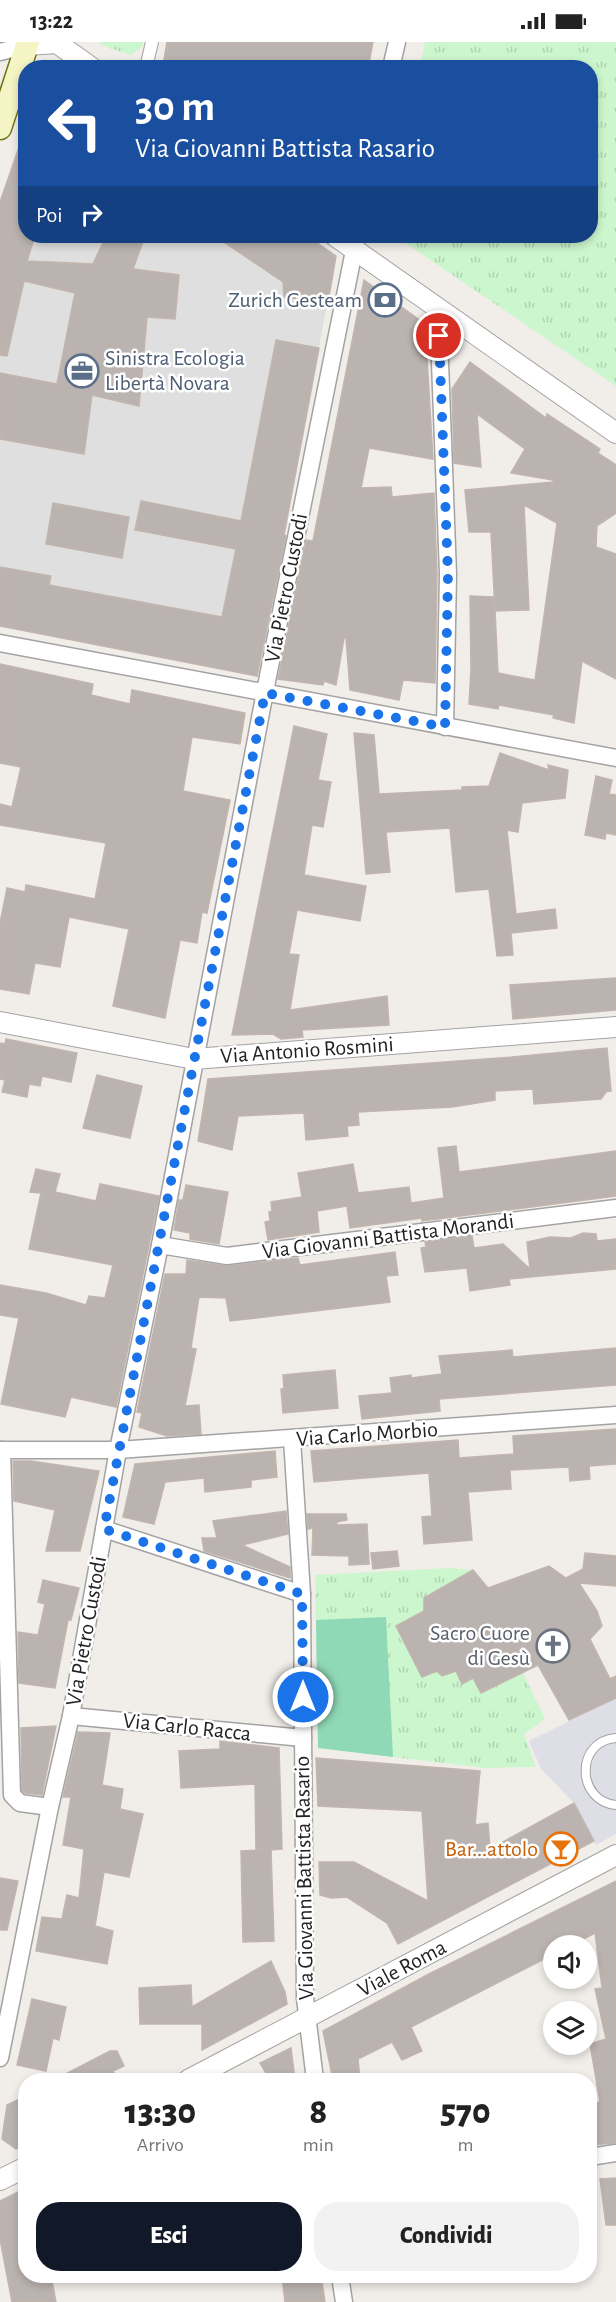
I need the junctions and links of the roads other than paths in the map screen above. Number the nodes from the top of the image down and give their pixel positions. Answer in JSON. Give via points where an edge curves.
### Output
{"nodes":[{"id":1,"x":152,"y":42,"type":"edge"},
{"id":2,"x":396,"y":42,"type":"edge"},
{"id":3,"x":28,"y":44,"type":"edge"},
{"id":4,"x":0,"y":52,"type":"edge"},
{"id":5,"x":23,"y":60,"type":"edge"},
{"id":6,"x":81,"y":60,"type":"edge"},
{"id":7,"x":148,"y":60,"type":"edge"},
{"id":8,"x":393,"y":60,"type":"edge"},
{"id":9,"x":18,"y":74,"type":"edge"},
{"id":10,"x":0,"y":128,"type":"edge"},
{"id":11,"x":356,"y":243,"type":"edge"},
{"id":12,"x":357,"y":243,"type":"edge"},
{"id":13,"x":438,"y":309,"type":"junction"},
{"id":14,"x":616,"y":433,"type":"edge"},
{"id":15,"x":0,"y":643,"type":"edge"},
{"id":16,"x":265,"y":693,"type":"junction"},
{"id":17,"x":445,"y":727,"type":"junction"},
{"id":18,"x":616,"y":758,"type":"edge"},
{"id":19,"x":0,"y":1022,"type":"edge"},
{"id":20,"x":616,"y":1027,"type":"edge"},
{"id":21,"x":194,"y":1059,"type":"junction"},
{"id":22,"x":616,"y":1208,"type":"edge"},
{"id":23,"x":160,"y":1245,"type":"junction"},
{"id":24,"x":616,"y":1415,"type":"edge"},
{"id":25,"x":292,"y":1439,"type":"junction"},
{"id":26,"x":1,"y":1450,"type":"edge"},
{"id":27,"x":118,"y":1450,"type":"junction"},
{"id":28,"x":104,"y":1529,"type":"junction"},
{"id":29,"x":302,"y":1594,"type":"junction"},
{"id":30,"x":71,"y":1716,"type":"junction"},
{"id":31,"x":303,"y":1738,"type":"junction"},
{"id":32,"x":616,"y":1738,"type":"edge"},
{"id":33,"x":616,"y":1805,"type":"edge"},
{"id":34,"x":50,"y":1807,"type":"junction"},
{"id":35,"x":616,"y":1857,"type":"edge"},
{"id":36,"x":306,"y":2018,"type":"junction"},
{"id":37,"x":0,"y":2058,"type":"edge"},
{"id":38,"x":201,"y":2073,"type":"edge"},
{"id":39,"x":314,"y":2073,"type":"edge"},
{"id":40,"x":616,"y":2153,"type":"edge"},
{"id":41,"x":597,"y":2156,"type":"edge"},
{"id":42,"x":18,"y":2171,"type":"edge"},
{"id":43,"x":0,"y":2180,"type":"edge"},
{"id":44,"x":341,"y":2283,"type":"edge"},
{"id":45,"x":344,"y":2302,"type":"edge"}],
"edges":[{"from":1,"to":7,"type":"street"},
{"from":2,"to":8,"type":"street"},
{"from":3,"to":4,"type":"street"},
{"from":3,"to":5,"type":"main road"},
{"from":3,"to":6,"type":"street","via":[[57,43]]},
{"from":9,"to":10,"type":"main road"},
{"from":11,"to":16,"type":"street","name":"Via Pietro Custodi"},
{"from":12,"to":13,"type":"street"},
{"from":13,"to":14,"type":"street"},
{"from":13,"to":17,"type":"street","via":[[448,574]]},
{"from":15,"to":16,"type":"street"},
{"from":16,"to":17,"type":"street"},
{"from":16,"to":21,"type":"street","name":"Via Pietro Custodi"},
{"from":17,"to":18,"type":"street"},
{"from":19,"to":21,"type":"street","name":"Via Antonio Rosmini"},
{"from":20,"to":21,"type":"street","name":"Via Antonio Rosmini"},
{"from":21,"to":23,"type":"street","name":"Via Pietro Custodi"},
{"from":22,"to":23,"type":"street","name":"Via Giovanni Battista Morandi","via":[[228,1256]]},
{"from":23,"to":27,"type":"street","name":"Via Pietro Custodi"},
{"from":24,"to":25,"type":"street","name":"Via Carlo Morbio"},
{"from":25,"to":27,"type":"street","name":"Via Carlo Morbio"},
{"from":25,"to":29,"type":"street","name":"Via Giovanni Battista Rasario"},
{"from":26,"to":27,"type":"street","name":"Via Carlo Morbio"},
{"from":26,"to":34,"type":"street","via":[[12,1795],[20,1803]]},
{"from":27,"to":28,"type":"street","name":"Via Pietro Custodi"},
{"from":28,"to":29,"type":"street"},
{"from":28,"to":30,"type":"street","name":"Via Pietro Custodi"},
{"from":29,"to":31,"type":"street","name":"Via Giovanni Battista Rasario"},
{"from":30,"to":31,"type":"street","name":"Via Carlo Racca"},
{"from":30,"to":34,"type":"street","name":"Via Pietro Custodi"},
{"from":31,"to":36,"type":"street","name":"Via Giovanni Battista Rasario"},
{"from":32,"to":33,"type":"lane","via":[[600,1742],[592,1749],[584,1769],[585,1780],[598,1799]]},
{"from":34,"to":37,"type":"street","name":"Via Pietro Custodi"},
{"from":35,"to":36,"type":"street","name":"Viale Roma"},
{"from":36,"to":38,"type":"street","name":"Viale Roma"},
{"from":36,"to":39,"type":"street","name":"Via Giovanni Battista Rasario"},
{"from":40,"to":41,"type":"street"},
{"from":42,"to":43,"type":"street"},
{"from":44,"to":45,"type":"street"}]}
